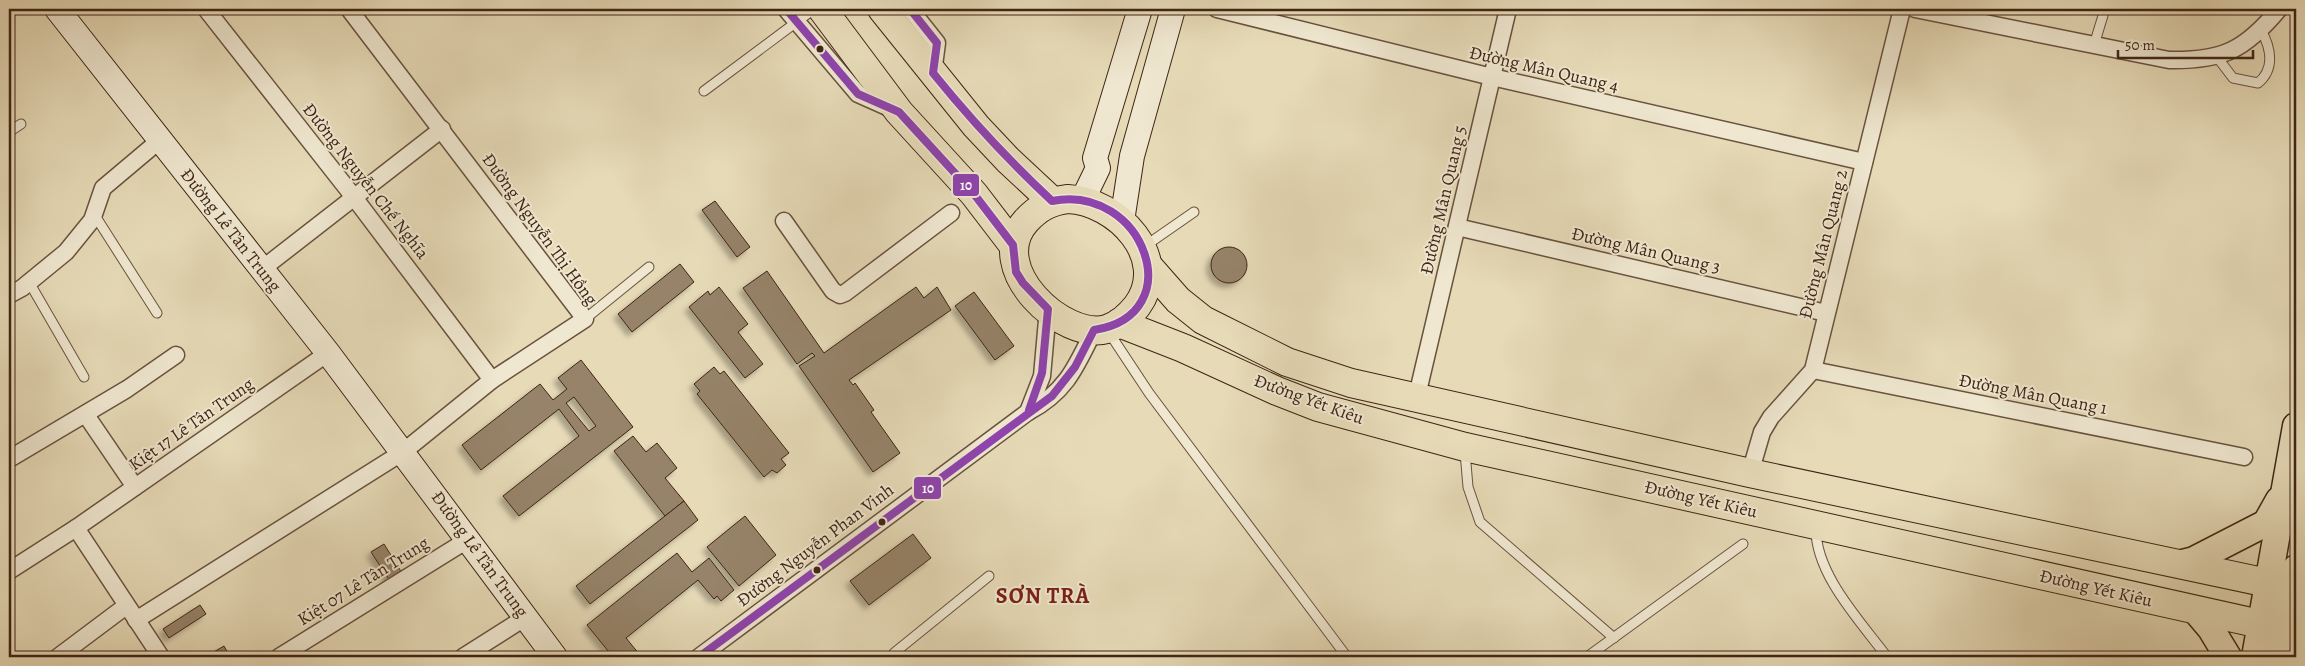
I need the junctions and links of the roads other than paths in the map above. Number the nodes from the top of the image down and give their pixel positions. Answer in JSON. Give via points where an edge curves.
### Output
{"nodes":[{"id":1,"x":57,"y":9,"type":"edge"},
{"id":2,"x":206,"y":9,"type":"edge"},
{"id":3,"x":349,"y":9,"type":"edge"},
{"id":4,"x":814,"y":9,"type":"edge"},
{"id":5,"x":822,"y":9,"type":"edge"},
{"id":6,"x":882,"y":9,"type":"edge"},
{"id":7,"x":910,"y":9,"type":"edge"},
{"id":8,"x":1140,"y":9,"type":"edge"},
{"id":9,"x":1173,"y":9,"type":"edge"},
{"id":10,"x":1217,"y":9,"type":"edge"},
{"id":11,"x":1508,"y":9,"type":"edge"},
{"id":12,"x":1902,"y":9,"type":"edge"},
{"id":13,"x":1915,"y":9,"type":"edge"},
{"id":14,"x":2105,"y":9,"type":"edge"},
{"id":15,"x":2279,"y":9,"type":"edge"},
{"id":16,"x":791,"y":15,"type":"edge"},
{"id":17,"x":2261,"y":30,"type":"junction"},
{"id":18,"x":2094,"y":45,"type":"junction"},
{"id":19,"x":2217,"y":57,"type":"junction"},
{"id":20,"x":933,"y":73,"type":"junction"},
{"id":21,"x":1492,"y":77,"type":"junction"},
{"id":22,"x":704,"y":91,"type":"dead end"},
{"id":23,"x":898,"y":112,"type":"junction"},
{"id":24,"x":21,"y":124,"type":"dead end"},
{"id":25,"x":442,"y":129,"type":"junction"},
{"id":26,"x":9,"y":132,"type":"edge"},
{"id":27,"x":160,"y":140,"type":"junction"},
{"id":28,"x":1864,"y":162,"type":"junction"},
{"id":29,"x":353,"y":196,"type":"junction"},
{"id":30,"x":1084,"y":199,"type":"junction"},
{"id":31,"x":1052,"y":201,"type":"junction"},
{"id":32,"x":1194,"y":212,"type":"dead end"},
{"id":33,"x":94,"y":213,"type":"junction"},
{"id":34,"x":951,"y":213,"type":"dead end"},
{"id":35,"x":784,"y":221,"type":"dead end"},
{"id":36,"x":1122,"y":221,"type":"junction"},
{"id":37,"x":1457,"y":227,"type":"junction"},
{"id":38,"x":1013,"y":245,"type":"junction"},
{"id":39,"x":1146,"y":258,"type":"junction"},
{"id":40,"x":649,"y":267,"type":"dead end"},
{"id":41,"x":262,"y":269,"type":"junction"},
{"id":42,"x":29,"y":282,"type":"junction"},
{"id":43,"x":9,"y":295,"type":"edge"},
{"id":44,"x":1048,"y":310,"type":"junction"},
{"id":45,"x":158,"y":313,"type":"dead end"},
{"id":46,"x":1826,"y":313,"type":"junction"},
{"id":47,"x":585,"y":319,"type":"junction"},
{"id":48,"x":1107,"y":327,"type":"junction"},
{"id":49,"x":328,"y":353,"type":"junction"},
{"id":50,"x":176,"y":355,"type":"dead end"},
{"id":51,"x":1813,"y":370,"type":"junction"},
{"id":52,"x":84,"y":377,"type":"dead end"},
{"id":53,"x":492,"y":380,"type":"junction"},
{"id":54,"x":1416,"y":400,"type":"junction"},
{"id":55,"x":1028,"y":412,"type":"junction"},
{"id":56,"x":86,"y":414,"type":"junction"},
{"id":57,"x":2296,"y":426,"type":"edge"},
{"id":58,"x":1464,"y":447,"type":"junction"},
{"id":59,"x":404,"y":452,"type":"junction"},
{"id":60,"x":2244,"y":457,"type":"dead end"},
{"id":61,"x":9,"y":459,"type":"edge"},
{"id":62,"x":1750,"y":473,"type":"junction"},
{"id":63,"x":135,"y":487,"type":"junction"},
{"id":64,"x":2285,"y":488,"type":"junction"},
{"id":65,"x":1816,"y":525,"type":"junction"},
{"id":66,"x":76,"y":528,"type":"junction"},
{"id":67,"x":468,"y":539,"type":"junction"},
{"id":68,"x":1743,"y":544,"type":"dead end"},
{"id":69,"x":2178,"y":564,"type":"junction"},
{"id":70,"x":9,"y":571,"type":"edge"},
{"id":71,"x":989,"y":576,"type":"dead end"},
{"id":72,"x":2288,"y":582,"type":"edge"},
{"id":73,"x":126,"y":606,"type":"junction"},
{"id":74,"x":2195,"y":610,"type":"junction"},
{"id":75,"x":526,"y":617,"type":"junction"},
{"id":76,"x":136,"y":620,"type":"junction"},
{"id":77,"x":2281,"y":628,"type":"edge"},
{"id":78,"x":1614,"y":638,"type":"junction"},
{"id":79,"x":708,"y":654,"type":"edge"},
{"id":80,"x":58,"y":657,"type":"edge"},
{"id":81,"x":160,"y":657,"type":"edge"},
{"id":82,"x":279,"y":657,"type":"edge"},
{"id":83,"x":463,"y":657,"type":"edge"},
{"id":84,"x":555,"y":657,"type":"edge"},
{"id":85,"x":898,"y":657,"type":"edge"},
{"id":86,"x":1347,"y":657,"type":"edge"},
{"id":87,"x":1587,"y":657,"type":"edge"},
{"id":88,"x":1887,"y":657,"type":"edge"},
{"id":89,"x":2228,"y":657,"type":"edge"},
{"id":90,"x":2255,"y":657,"type":"edge"},
{"id":91,"x":2281,"y":657,"type":"edge"}],
"edges":[{"from":1,"to":27,"type":"street","name":"Đường Lê Tân Trung"},
{"from":2,"to":29,"type":"street","name":"Đường Nguyễn Chế Nghĩa"},
{"from":3,"to":25,"type":"street","name":"Đường Nguyễn Thị Hồng"},
{"from":4,"to":16,"type":"lane"},
{"from":5,"to":23,"type":"highway"},
{"from":6,"to":20,"type":"highway"},
{"from":7,"to":20,"type":"street","via":[[936,43]]},
{"from":8,"to":30,"type":"street","via":[[1095,158],[1098,168]]},
{"from":9,"to":36,"type":"street","via":[[1132,156]]},
{"from":10,"to":21,"type":"street","name":"Đường Mân Quang 4"},
{"from":11,"to":21,"type":"street","name":"Đường Mân Quang 5"},
{"from":12,"to":28,"type":"street","name":"Đường Mân Quang 2"},
{"from":13,"to":18,"type":"street"},
{"from":14,"to":18,"type":"lane"},
{"from":15,"to":17,"type":"street"},
{"from":16,"to":22,"type":"lane"},
{"from":16,"to":23,"type":"street","via":[[858,94]]},
{"from":17,"to":19,"type":"street","via":[[2240,47]]},
{"from":17,"to":19,"type":"lane","via":[[2270,46],[2266,77],[2258,83],[2233,78]]},
{"from":18,"to":19,"type":"street","via":[[2169,60],[2194,61]]},
{"from":20,"to":31,"type":"highway","via":[[976,126]]},
{"from":21,"to":28,"type":"street","name":"Đường Mân Quang 4"},
{"from":21,"to":37,"type":"street","name":"Đường Mân Quang 5"},
{"from":23,"to":38,"type":"highway","via":[[974,194]]},
{"from":24,"to":26,"type":"lane"},
{"from":25,"to":29,"type":"street"},
{"from":25,"to":47,"type":"street","name":"Đường Nguyễn Thị Hồng"},
{"from":27,"to":33,"type":"street","via":[[103,188]]},
{"from":27,"to":41,"type":"street","name":"Đường Lê Tân Trung"},
{"from":28,"to":46,"type":"street","name":"Đường Mân Quang 2"},
{"from":29,"to":41,"type":"street"},
{"from":29,"to":53,"type":"street","name":"Đường Nguyễn Chế Nghĩa"},
{"from":30,"to":31,"type":"highway"},
{"from":30,"to":36,"type":"highway"},
{"from":31,"to":38,"type":"highway","via":[[1035,211],[1020,228]]},
{"from":32,"to":39,"type":"lane"},
{"from":33,"to":42,"type":"street","via":[[66,252]]},
{"from":33,"to":45,"type":"lane"},
{"from":34,"to":35,"type":"street","via":[[840,295],[828,284]]},
{"from":36,"to":39,"type":"highway","via":[[1133,233]]},
{"from":37,"to":46,"type":"street","name":"Đường Mân Quang 3"},
{"from":37,"to":54,"type":"street","name":"Đường Mân Quang 5"},
{"from":38,"to":44,"type":"highway","via":[[1016,272]]},
{"from":39,"to":48,"type":"highway","via":[[1147,285],[1142,299],[1132,313]]},
{"from":39,"to":54,"type":"highway","name":"Đường Yết Kiêu","via":[[1191,312],[1221,331],[1287,362],[1351,384]]},
{"from":40,"to":47,"type":"lane"},
{"from":41,"to":49,"type":"street","name":"Đường Lê Tân Trung"},
{"from":42,"to":43,"type":"street"},
{"from":42,"to":52,"type":"lane"},
{"from":44,"to":48,"type":"highway","via":[[1080,327]]},
{"from":44,"to":55,"type":"street","via":[[1042,376]]},
{"from":46,"to":51,"type":"street","name":"Đường Mân Quang 2"},
{"from":47,"to":53,"type":"street","name":"Đường Nguyễn Thị Hồng"},
{"from":48,"to":55,"type":"street","name":"Đường Nguyễn Phan Vinh","via":[[1068,380],[1051,398]]},
{"from":48,"to":58,"type":"highway","name":"Đường Yết Kiêu","via":[[1183,348],[1318,407]]},
{"from":48,"to":86,"type":"lane","via":[[1149,393]]},
{"from":49,"to":59,"type":"street","name":"Đường Lê Tân Trung"},
{"from":49,"to":63,"type":"street","name":"Kiệt 17 Lê Tân Trung"},
{"from":50,"to":56,"type":"street"},
{"from":51,"to":60,"type":"street","name":"Đường Mân Quang 1"},
{"from":51,"to":62,"type":"street","name":"Đường Mân Quang 2","via":[[1771,417],[1762,432]]},
{"from":53,"to":59,"type":"street","name":"Đường Nguyễn Thị Hồng"},
{"from":54,"to":62,"type":"highway","name":"Đường Yết Kiêu"},
{"from":55,"to":79,"type":"street","name":"Đường Nguyễn Phan Vinh"},
{"from":56,"to":61,"type":"street"},
{"from":56,"to":63,"type":"street"},
{"from":57,"to":64,"type":"main road"},
{"from":58,"to":65,"type":"highway","name":"Đường Yết Kiêu"},
{"from":58,"to":78,"type":"lane","via":[[1468,487],[1480,522]]},
{"from":59,"to":67,"type":"street","name":"Đường Lê Tân Trung"},
{"from":59,"to":76,"type":"street"},
{"from":62,"to":69,"type":"highway","name":"Đường Yết Kiêu"},
{"from":63,"to":66,"type":"street","name":"Kiệt 17 Lê Tân Trung"},
{"from":64,"to":69,"type":"main road","via":[[2266,523],[2240,539]]},
{"from":64,"to":72,"type":"main road"},
{"from":65,"to":74,"type":"highway","name":"Đường Yết Kiêu"},
{"from":65,"to":88,"type":"lane","via":[[1819,552],[1829,576]]},
{"from":66,"to":70,"type":"street","name":"Kiệt 17 Lê Tân Trung"},
{"from":66,"to":73,"type":"street"},
{"from":67,"to":75,"type":"street","name":"Đường Lê Tân Trung"},
{"from":67,"to":82,"type":"street","name":"Kiệt 07 Lê Tân Trung"},
{"from":68,"to":78,"type":"lane"},
{"from":69,"to":72,"type":"highway","name":"Đường Yết Kiêu"},
{"from":71,"to":85,"type":"lane","via":[[894,653]]},
{"from":72,"to":77,"type":"main road"},
{"from":73,"to":76,"type":"street"},
{"from":73,"to":80,"type":"street"},
{"from":74,"to":77,"type":"highway","name":"Đường Yết Kiêu"},
{"from":74,"to":89,"type":"main road"},
{"from":75,"to":83,"type":"street"},
{"from":75,"to":84,"type":"street","name":"Đường Lê Tân Trung"},
{"from":76,"to":81,"type":"street"},
{"from":77,"to":90,"type":"main road"},
{"from":77,"to":91,"type":"main road"},
{"from":78,"to":87,"type":"lane"}]}
